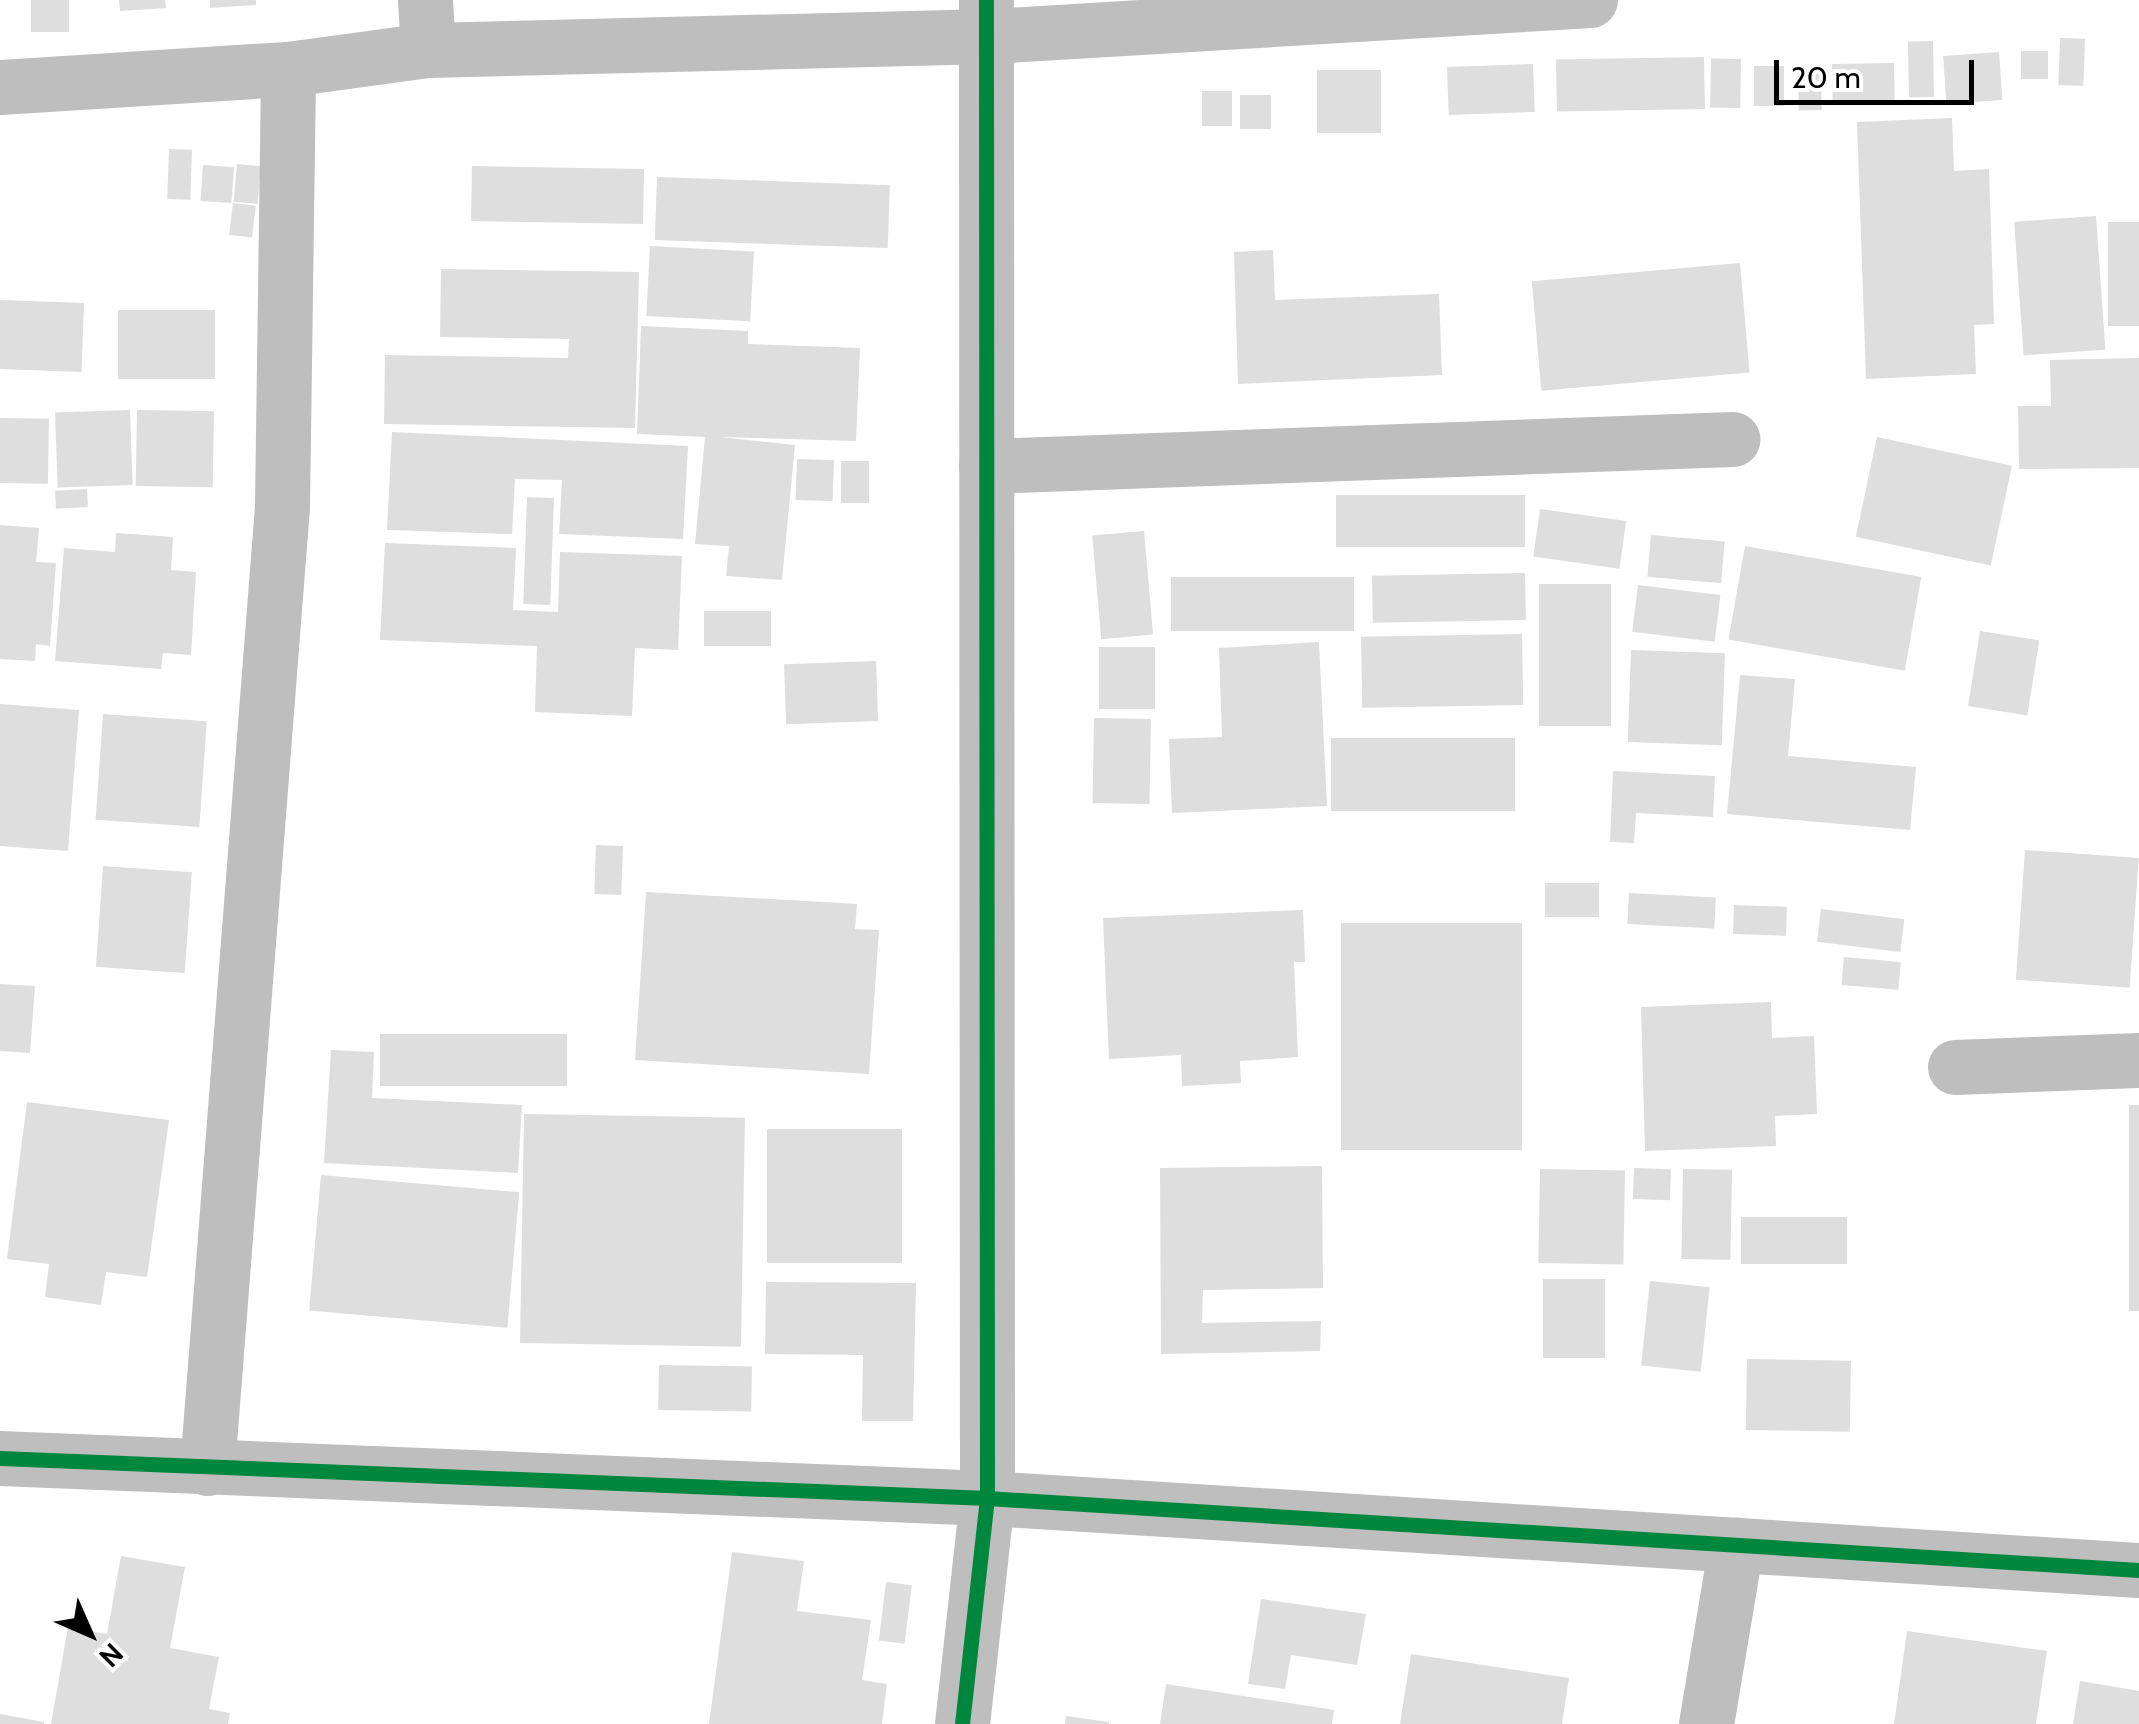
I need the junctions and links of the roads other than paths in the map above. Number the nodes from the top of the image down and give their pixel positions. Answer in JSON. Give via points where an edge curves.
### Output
{"nodes":[{"id":1,"x":1590,"y":0,"type":"edge"},
{"id":2,"x":988,"y":18,"type":"edge"},
{"id":3,"x":426,"y":25,"type":"edge"},
{"id":4,"x":288,"y":69,"type":"junction"},
{"id":5,"x":0,"y":87,"type":"edge"},
{"id":6,"x":1733,"y":439,"type":"dead end"},
{"id":7,"x":986,"y":466,"type":"junction"},
{"id":8,"x":2139,"y":1060,"type":"edge"},
{"id":9,"x":1955,"y":1067,"type":"dead end"},
{"id":10,"x":0,"y":1458,"type":"edge"},
{"id":11,"x":207,"y":1468,"type":"junction"},
{"id":12,"x":987,"y":1498,"type":"junction"},
{"id":13,"x":1736,"y":1544,"type":"junction"},
{"id":14,"x":2139,"y":1570,"type":"edge"},
{"id":15,"x":962,"y":1724,"type":"edge"},
{"id":16,"x":1706,"y":1724,"type":"edge"}],
"edges":[{"from":1,"to":2,"type":"street"},
{"from":2,"to":3,"type":"street"},
{"from":2,"to":7,"type":"street"},
{"from":3,"to":4,"type":"street"},
{"from":4,"to":5,"type":"street"},
{"from":4,"to":11,"type":"street","via":[[282,506]]},
{"from":6,"to":7,"type":"street"},
{"from":7,"to":12,"type":"street"},
{"from":8,"to":9,"type":"street"},
{"from":10,"to":11,"type":"street"},
{"from":11,"to":12,"type":"street"},
{"from":12,"to":13,"type":"street"},
{"from":12,"to":15,"type":"street"},
{"from":13,"to":14,"type":"street"},
{"from":13,"to":16,"type":"street"}]}
